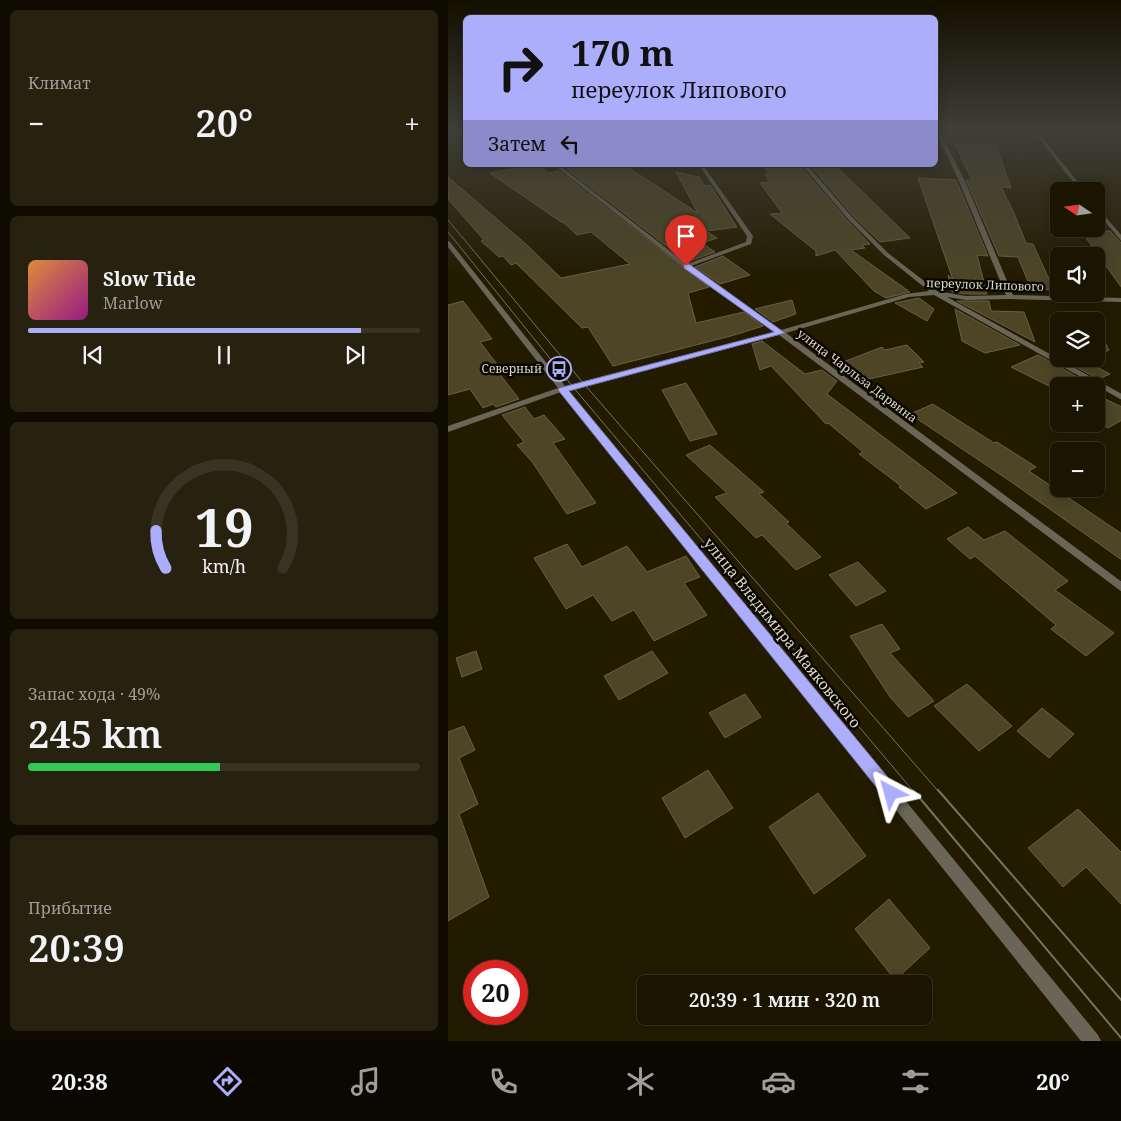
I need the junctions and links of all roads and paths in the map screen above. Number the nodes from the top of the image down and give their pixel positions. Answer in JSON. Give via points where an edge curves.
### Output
{"nodes":[{"id":1,"x":575,"y":180,"type":"edge"},
{"id":2,"x":711,"y":180,"type":"edge"},
{"id":3,"x":817,"y":180,"type":"edge"},
{"id":4,"x":961,"y":180,"type":"edge"},
{"id":5,"x":1106,"y":220,"type":"edge"},
{"id":6,"x":1122,"y":240,"type":"edge"},
{"id":7,"x":448,"y":243,"type":"edge"},
{"id":8,"x":686,"y":266,"type":"junction"},
{"id":9,"x":935,"y":293,"type":"junction"},
{"id":10,"x":1010,"y":297,"type":"junction"},
{"id":11,"x":1122,"y":300,"type":"edge"},
{"id":12,"x":781,"y":333,"type":"junction"},
{"id":13,"x":563,"y":390,"type":"junction"},
{"id":14,"x":1122,"y":398,"type":"edge"},
{"id":15,"x":448,"y":429,"type":"edge"},
{"id":16,"x":1122,"y":588,"type":"edge"},
{"id":17,"x":1092,"y":1041,"type":"edge"}],
"edges":[{"from":1,"to":8,"type":"lane","name":"улица Чарльза Дарвина"},
{"from":2,"to":8,"type":"lane","via":[[750,236],[749,243]]},
{"from":3,"to":9,"type":"lane","via":[[880,248]]},
{"from":4,"to":10,"type":"lane"},
{"from":5,"to":6,"type":"lane"},
{"from":7,"to":13,"type":"lane","name":"улица Владимира Маяковского"},
{"from":8,"to":12,"type":"lane","name":"улица Чарльза Дарвина"},
{"from":9,"to":10,"type":"lane","name":"переулок Липового","via":[[966,298]]},
{"from":9,"to":12,"type":"lane","name":"переулок Липового","via":[[896,298]]},
{"from":9,"to":14,"type":"lane"},
{"from":10,"to":11,"type":"lane","name":"переулок Липового"},
{"from":12,"to":13,"type":"lane","name":"переулок Липового"},
{"from":12,"to":16,"type":"lane","name":"улица Чарльза Дарвина"},
{"from":13,"to":15,"type":"lane","name":"переулок Липового"},
{"from":13,"to":17,"type":"lane","name":"улица Владимира Маяковского"}]}
